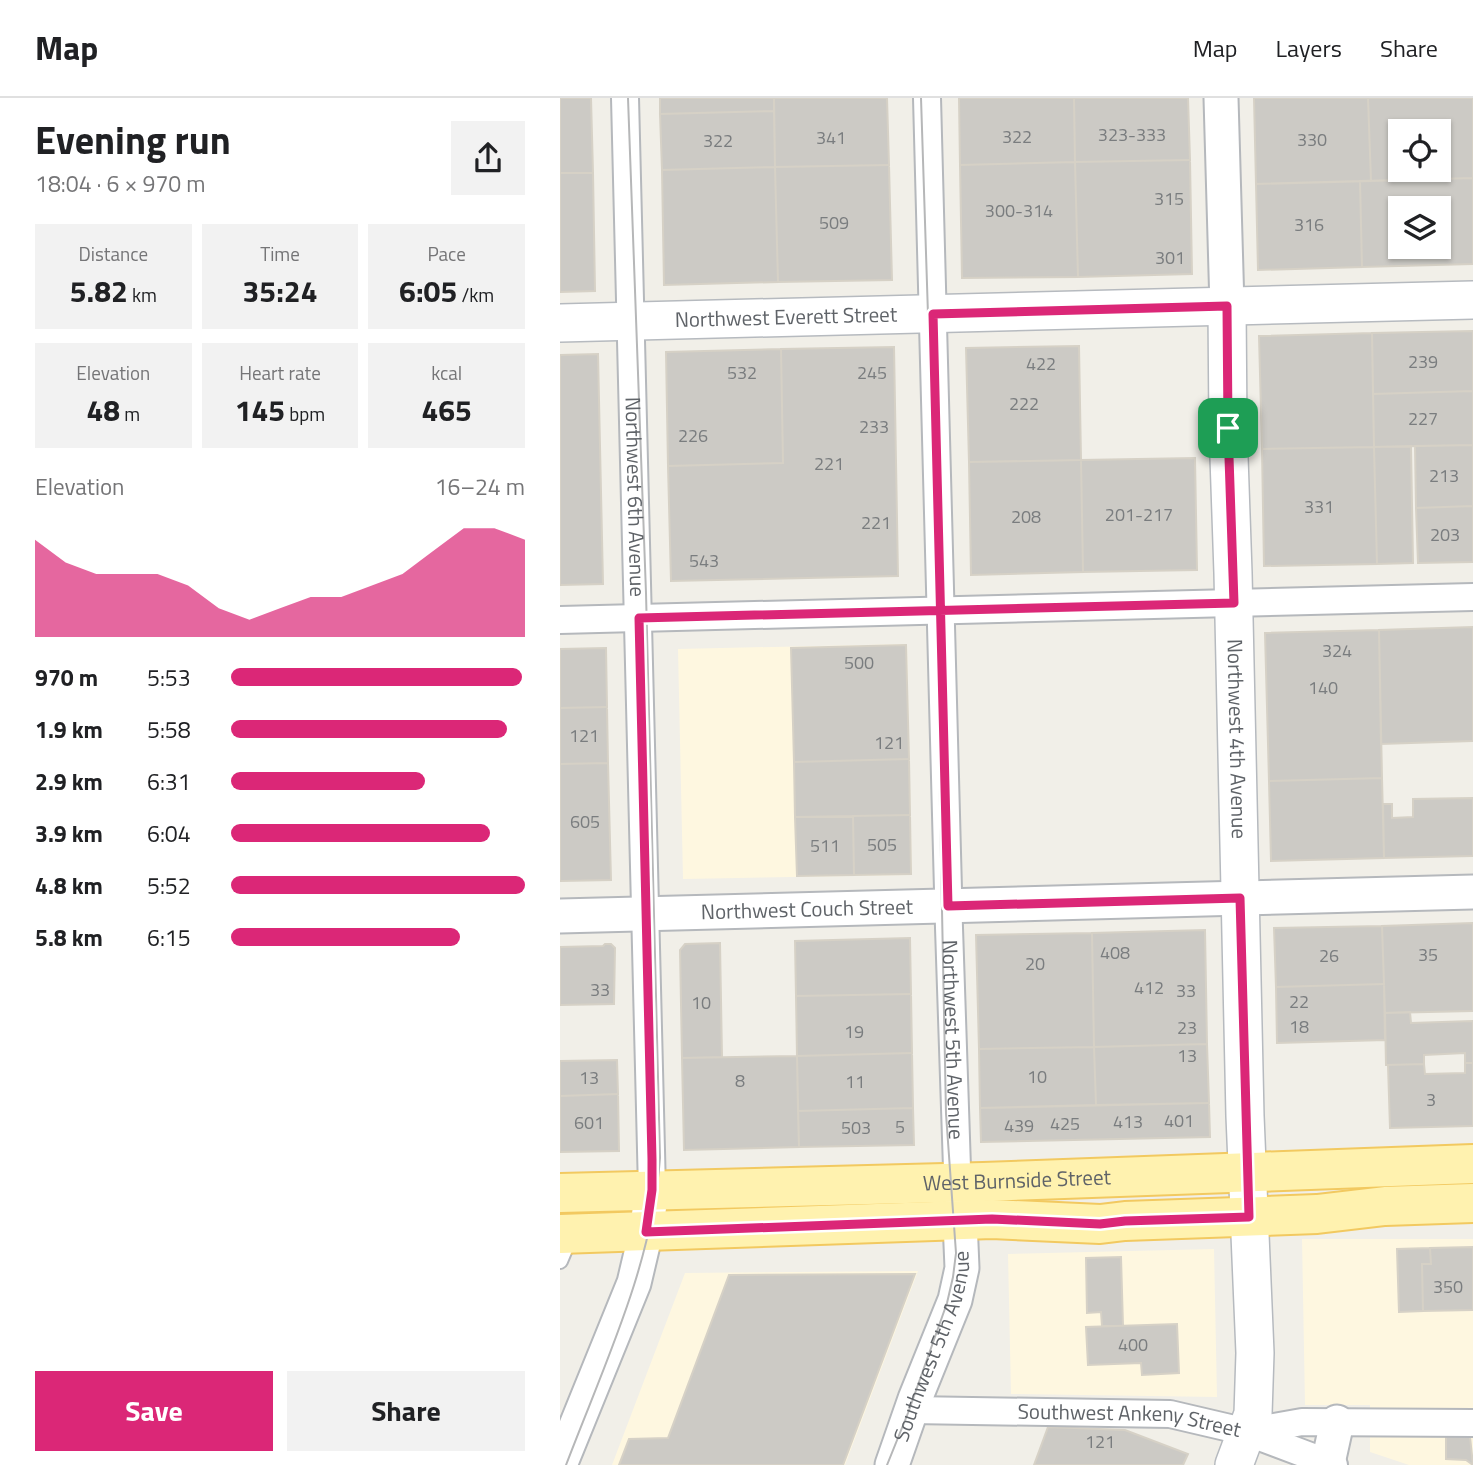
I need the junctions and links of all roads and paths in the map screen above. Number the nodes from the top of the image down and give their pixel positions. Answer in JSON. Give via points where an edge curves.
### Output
{"nodes":[{"id":1,"x":625,"y":98,"type":"edge"},
{"id":2,"x":927,"y":98,"type":"edge"},
{"id":3,"x":1221,"y":98,"type":"edge"},
{"id":4,"x":1473,"y":299,"type":"edge"},
{"id":5,"x":1227,"y":306,"type":"junction"},
{"id":6,"x":933,"y":314,"type":"junction"},
{"id":7,"x":631,"y":321,"type":"junction"},
{"id":8,"x":560,"y":324,"type":"edge"},
{"id":9,"x":1473,"y":597,"type":"edge"},
{"id":10,"x":1234,"y":603,"type":"junction"},
{"id":11,"x":942,"y":610,"type":"junction"},
{"id":12,"x":639,"y":618,"type":"junction"},
{"id":13,"x":560,"y":620,"type":"edge"},
{"id":14,"x":1473,"y":892,"type":"edge"},
{"id":15,"x":1240,"y":898,"type":"junction"},
{"id":16,"x":948,"y":906,"type":"junction"},
{"id":17,"x":646,"y":914,"type":"junction"},
{"id":18,"x":560,"y":916,"type":"edge"},
{"id":19,"x":1473,"y":1164,"type":"edge"},
{"id":20,"x":1248,"y":1172,"type":"junction"},
{"id":21,"x":957,"y":1182,"type":"junction"},
{"id":22,"x":652,"y":1190,"type":"junction"},
{"id":23,"x":560,"y":1193,"type":"edge"},
{"id":24,"x":1473,"y":1203,"type":"edge"},
{"id":25,"x":1249,"y":1217,"type":"junction"},
{"id":26,"x":960,"y":1221,"type":"junction"},
{"id":27,"x":646,"y":1232,"type":"junction"},
{"id":28,"x":564,"y":1243,"type":"edge"},
{"id":29,"x":911,"y":1410,"type":"junction"},
{"id":30,"x":1337,"y":1422,"type":"junction"},
{"id":31,"x":1473,"y":1423,"type":"edge"},
{"id":32,"x":1241,"y":1448,"type":"edge"},
{"id":33,"x":1331,"y":1464,"type":"edge"},
{"id":34,"x":560,"y":1465,"type":"edge"},
{"id":35,"x":892,"y":1465,"type":"edge"}],
"edges":[{"from":1,"to":7,"type":"street","name":"Northwest 6th Avenue"},
{"from":2,"to":6,"type":"street","name":"Northwest 5th Avenue"},
{"from":3,"to":5,"type":"street","name":"Northwest 4th Avenue"},
{"from":4,"to":5,"type":"main road","name":"Northwest Everett Street"},
{"from":5,"to":6,"type":"main road","name":"Northwest Everett Street"},
{"from":5,"to":10,"type":"main road","name":"Northwest 4th Avenue"},
{"from":6,"to":7,"type":"main road","name":"Northwest Everett Street"},
{"from":6,"to":11,"type":"street","name":"Northwest 5th Avenue"},
{"from":7,"to":8,"type":"main road","name":"Northwest Everett Street"},
{"from":7,"to":12,"type":"street","name":"Northwest 6th Avenue"},
{"from":9,"to":10,"type":"street"},
{"from":10,"to":11,"type":"street"},
{"from":10,"to":15,"type":"main road","name":"Northwest 4th Avenue"},
{"from":11,"to":12,"type":"street"},
{"from":11,"to":16,"type":"street","name":"Northwest 5th Avenue"},
{"from":12,"to":13,"type":"street"},
{"from":12,"to":17,"type":"street","name":"Northwest 6th Avenue"},
{"from":14,"to":15,"type":"street","name":"Northwest Couch Street"},
{"from":15,"to":16,"type":"street","name":"Northwest Couch Street"},
{"from":15,"to":20,"type":"main road","name":"Northwest 4th Avenue"},
{"from":16,"to":17,"type":"street","name":"Northwest Couch Street"},
{"from":16,"to":21,"type":"street","name":"Northwest 5th Avenue"},
{"from":17,"to":18,"type":"street","name":"Northwest Couch Street"},
{"from":17,"to":22,"type":"street","name":"Northwest 6th Avenue"},
{"from":19,"to":20,"type":"main road","name":"West Burnside Street"},
{"from":20,"to":21,"type":"main road","name":"West Burnside Street"},
{"from":20,"to":25,"type":"main road","name":"Northwest 4th Avenue"},
{"from":21,"to":22,"type":"main road","name":"West Burnside Street"},
{"from":21,"to":26,"type":"street","name":"Southwest 5th Avenue"},
{"from":22,"to":23,"type":"main road","name":"West Burnside Street"},
{"from":22,"to":27,"type":"street"},
{"from":24,"to":25,"type":"main road","name":"West Burnside Street"},
{"from":25,"to":26,"type":"main road","name":"West Burnside Street","via":[[1100,1224]]},
{"from":25,"to":32,"type":"main road","name":"Northwest 4th Avenue","via":[[1255,1399]]},
{"from":26,"to":27,"type":"main road","name":"West Burnside Street"},
{"from":26,"to":29,"type":"street","name":"Southwest 5th Avenue","via":[[961,1268],[955,1300]]},
{"from":27,"to":28,"type":"main road","name":"West Burnside Street"},
{"from":27,"to":34,"type":"street","via":[[634,1283]]},
{"from":29,"to":32,"type":"street","name":"Southwest Ankeny Street","via":[[1170,1414]]},
{"from":29,"to":35,"type":"street","name":"Southwest 5th Avenue"},
{"from":30,"to":31,"type":"street","name":"Southwest Ankeny Street"},
{"from":30,"to":32,"type":"street","name":"Southwest Ankeny Street","via":[[1302,1422]]},
{"from":30,"to":33,"type":"street"},
{"from":32,"to":33,"type":"street"}]}
